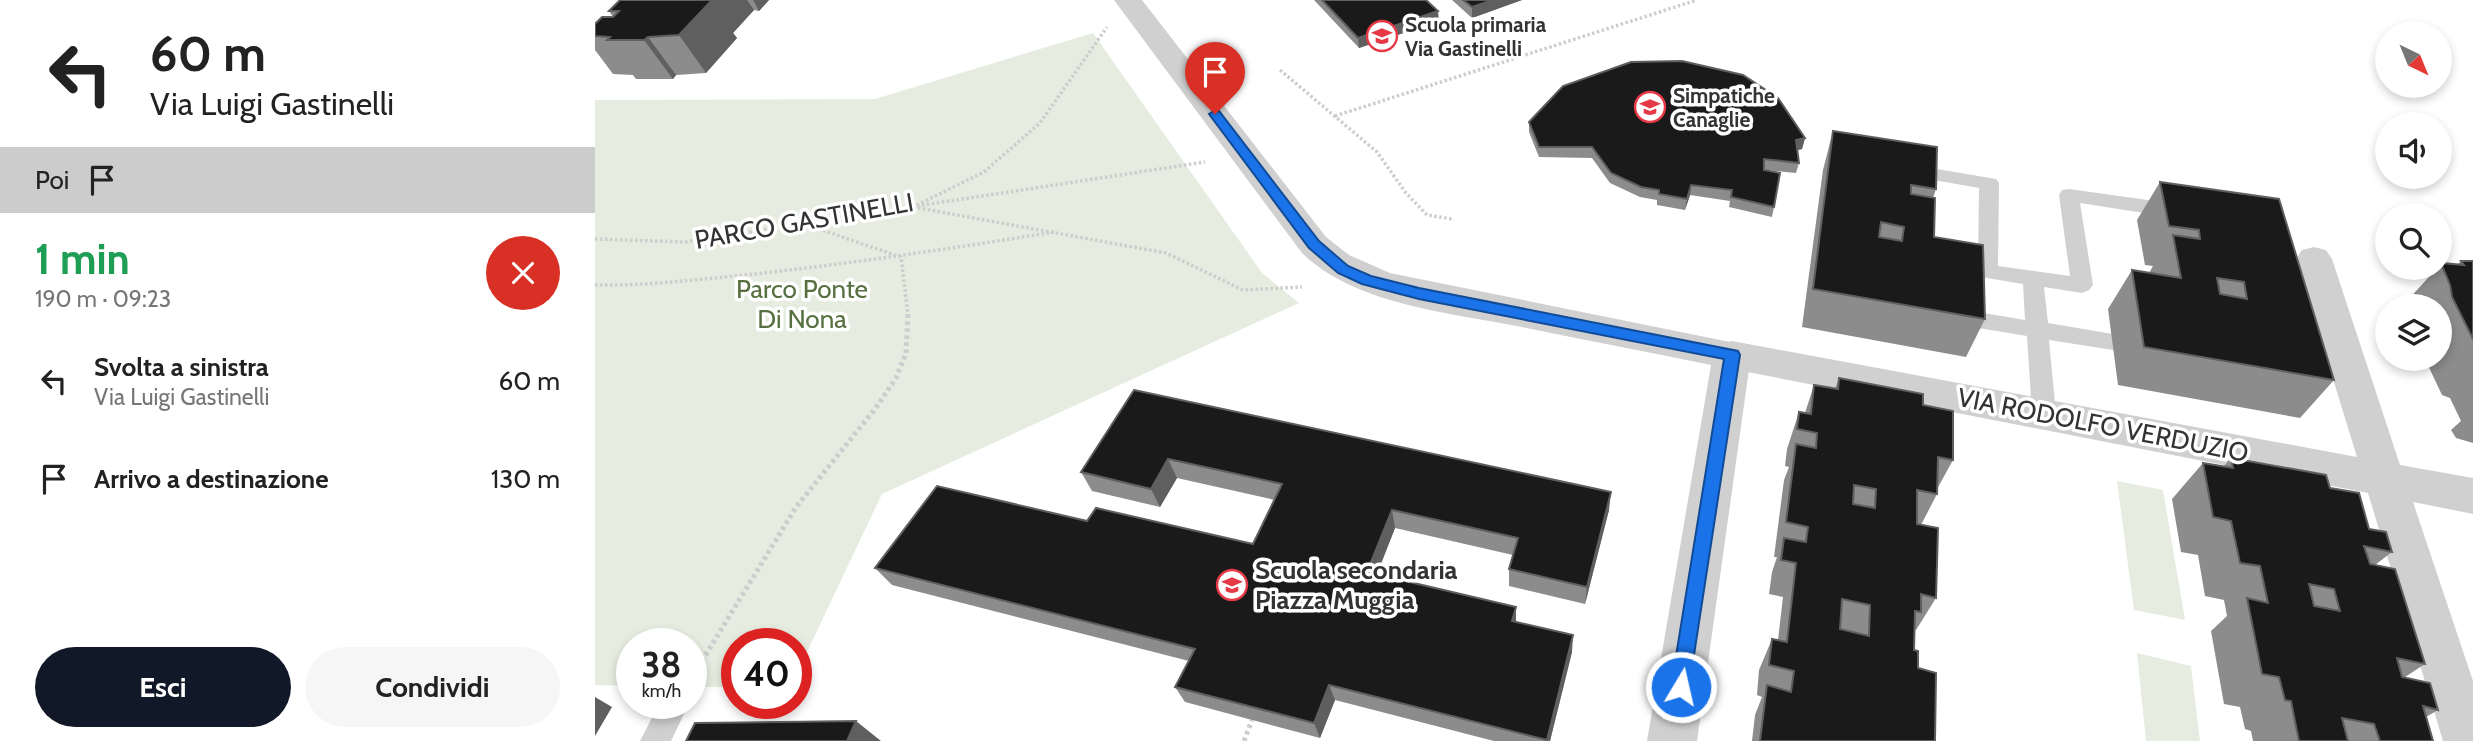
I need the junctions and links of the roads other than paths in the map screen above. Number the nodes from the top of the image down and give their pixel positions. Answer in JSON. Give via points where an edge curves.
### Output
{"nodes":[{"id":1,"x":1128,"y":0,"type":"edge"},
{"id":2,"x":1889,"y":167,"type":"edge"},
{"id":3,"x":2199,"y":218,"type":"edge"},
{"id":4,"x":2314,"y":259,"type":"dead end"},
{"id":5,"x":2033,"y":278,"type":"junction"},
{"id":6,"x":1966,"y":318,"type":"edge"},
{"id":7,"x":2039,"y":330,"type":"junction"},
{"id":8,"x":2113,"y":342,"type":"dead end"},
{"id":9,"x":1732,"y":355,"type":"junction"},
{"id":10,"x":2044,"y":414,"type":"junction"},
{"id":11,"x":2385,"y":479,"type":"junction"},
{"id":12,"x":2473,"y":496,"type":"edge"},
{"id":13,"x":667,"y":719,"type":"edge"},
{"id":14,"x":655,"y":741,"type":"edge"},
{"id":15,"x":1672,"y":741,"type":"edge"},
{"id":16,"x":2468,"y":741,"type":"edge"}],
"edges":[{"from":1,"to":9,"type":"street","name":"VIA RODOLFO VERDUZIO","via":[[1314,244],[1343,269],[1419,293]]},
{"from":2,"to":5,"type":"lane","via":[[1989,183],[1988,272]]},
{"from":3,"to":5,"type":"lane","via":[[2069,195],[2083,285]]},
{"from":4,"to":11,"type":"street"},
{"from":5,"to":7,"type":"lane"},
{"from":6,"to":7,"type":"lane"},
{"from":7,"to":8,"type":"lane"},
{"from":7,"to":10,"type":"lane"},
{"from":9,"to":10,"type":"street","name":"VIA RODOLFO VERDUZIO"},
{"from":9,"to":15,"type":"street"},
{"from":10,"to":11,"type":"street","name":"VIA RODOLFO VERDUZIO"},
{"from":11,"to":12,"type":"street","name":"VIA RODOLFO VERDUZIO"},
{"from":11,"to":16,"type":"street"},
{"from":13,"to":14,"type":"lane"}]}
